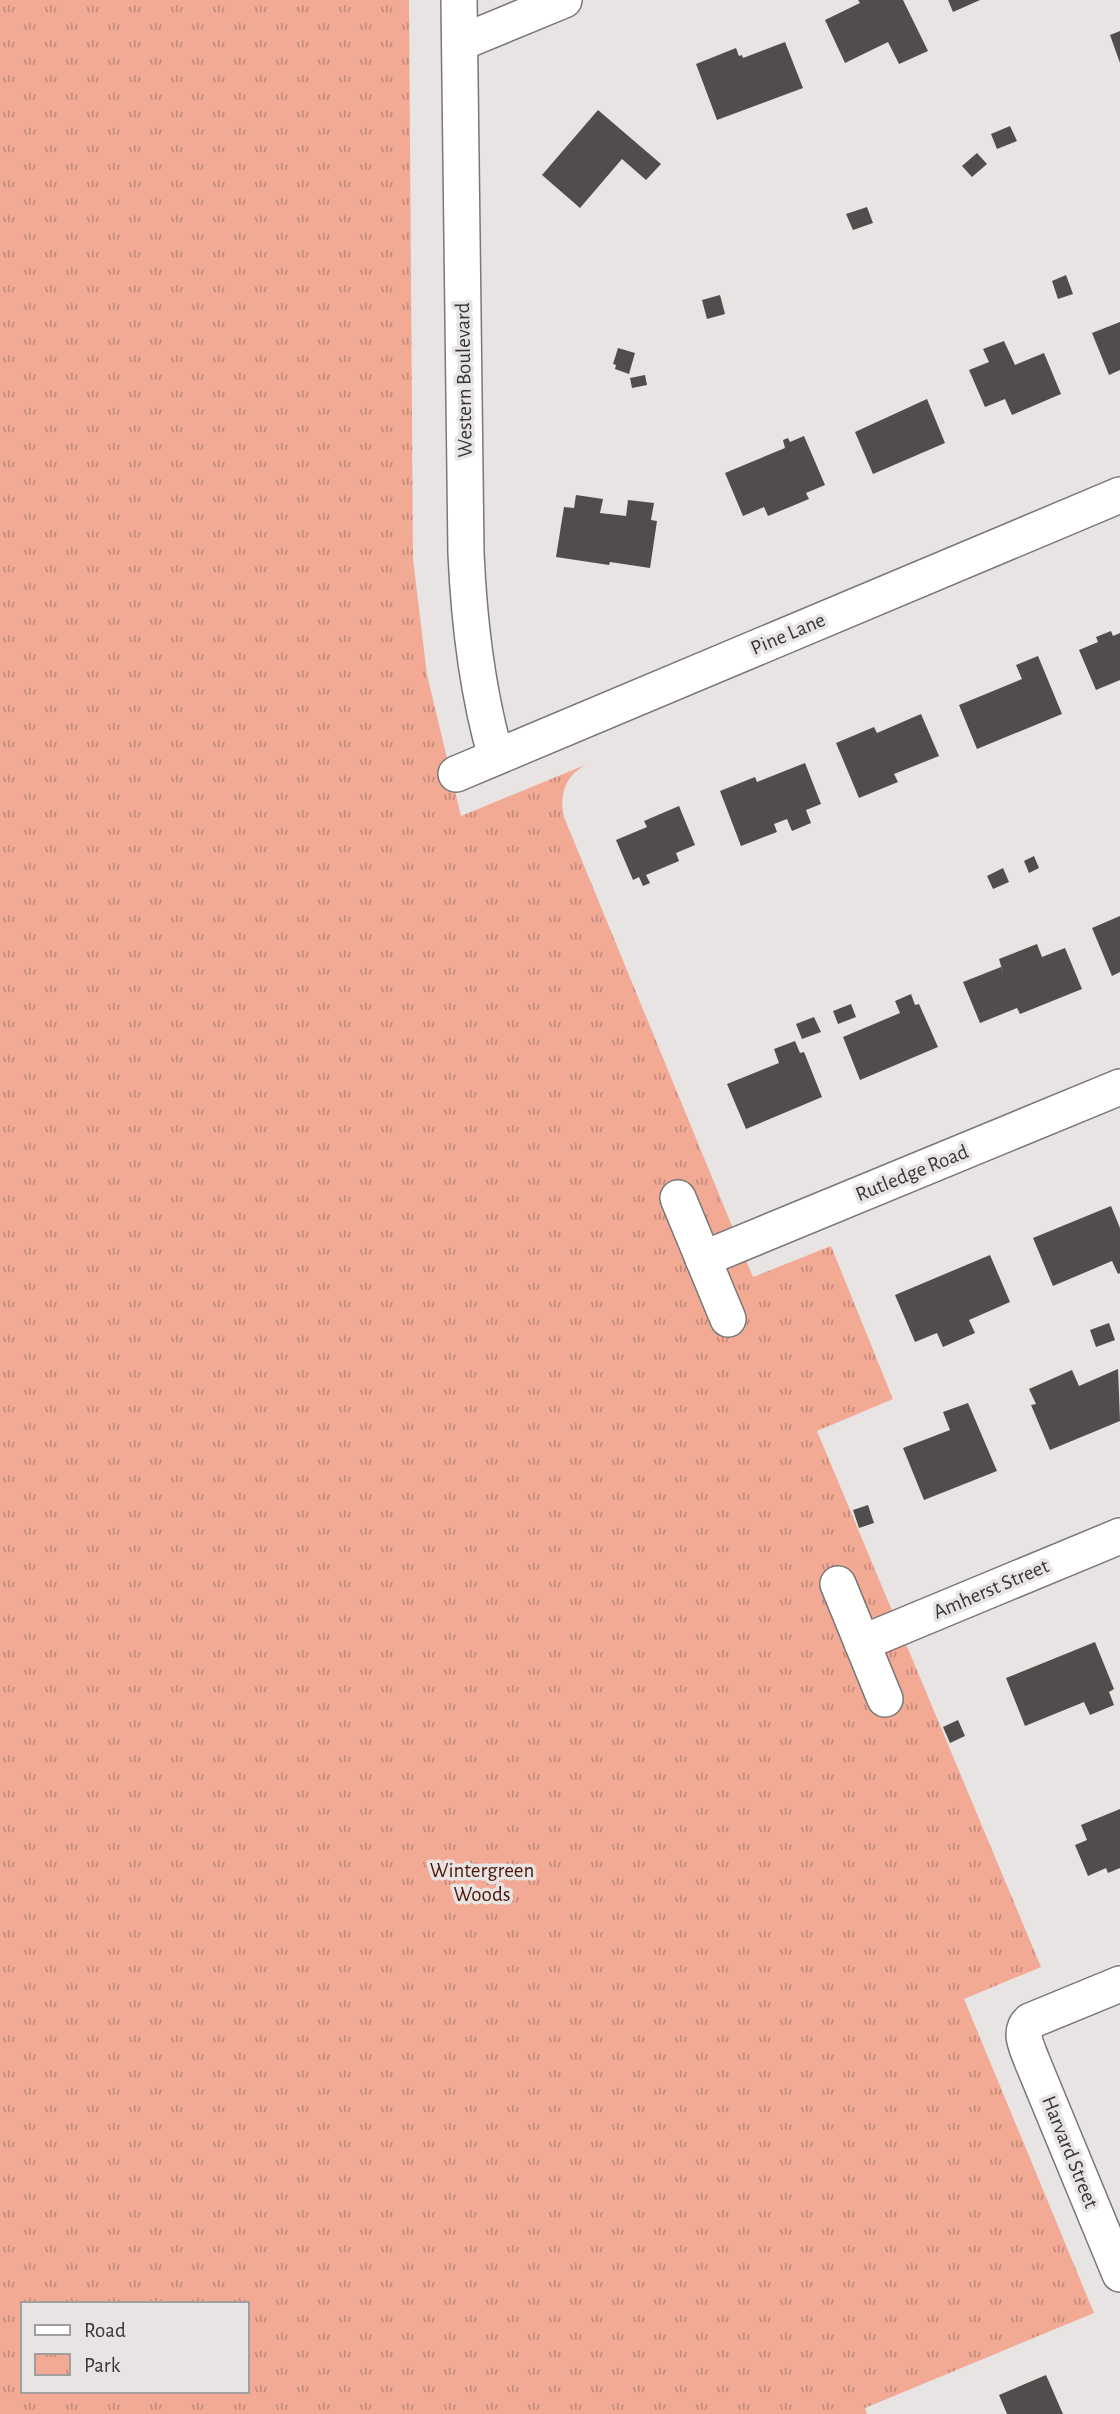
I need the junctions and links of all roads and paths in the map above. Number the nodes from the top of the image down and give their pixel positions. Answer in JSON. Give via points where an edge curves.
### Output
{"nodes":[{"id":1,"x":459,"y":0,"type":"edge"},
{"id":2,"x":564,"y":0,"type":"edge"},
{"id":3,"x":460,"y":43,"type":"junction"},
{"id":4,"x":1120,"y":495,"type":"edge"},
{"id":5,"x":496,"y":757,"type":"junction"},
{"id":6,"x":456,"y":774,"type":"dead end"},
{"id":7,"x":1120,"y":1087,"type":"edge"},
{"id":8,"x":678,"y":1198,"type":"dead end"},
{"id":9,"x":703,"y":1259,"type":"junction"},
{"id":10,"x":728,"y":1320,"type":"dead end"},
{"id":11,"x":1120,"y":1536,"type":"edge"},
{"id":12,"x":838,"y":1584,"type":"dead end"},
{"id":13,"x":862,"y":1643,"type":"junction"},
{"id":14,"x":886,"y":1699,"type":"dead end"},
{"id":15,"x":1120,"y":1984,"type":"edge"},
{"id":16,"x":1120,"y":2274,"type":"edge"}],
"edges":[{"from":1,"to":3,"type":"street","name":"Western Boulevard"},
{"from":2,"to":3,"type":"street"},
{"from":3,"to":5,"type":"street","name":"Western Boulevard","via":[[466,569],[477,669]]},
{"from":4,"to":5,"type":"street","name":"Pine Lane"},
{"from":5,"to":6,"type":"street","name":"Pine Lane"},
{"from":7,"to":9,"type":"street","name":"Rutledge Road"},
{"from":8,"to":9,"type":"street"},
{"from":9,"to":10,"type":"street"},
{"from":11,"to":13,"type":"street","name":"Amherst Street"},
{"from":12,"to":13,"type":"street"},
{"from":13,"to":14,"type":"street"},
{"from":15,"to":16,"type":"street","name":"Harvard Street","via":[[1030,2021],[1024,2029],[1026,2046]]}]}
